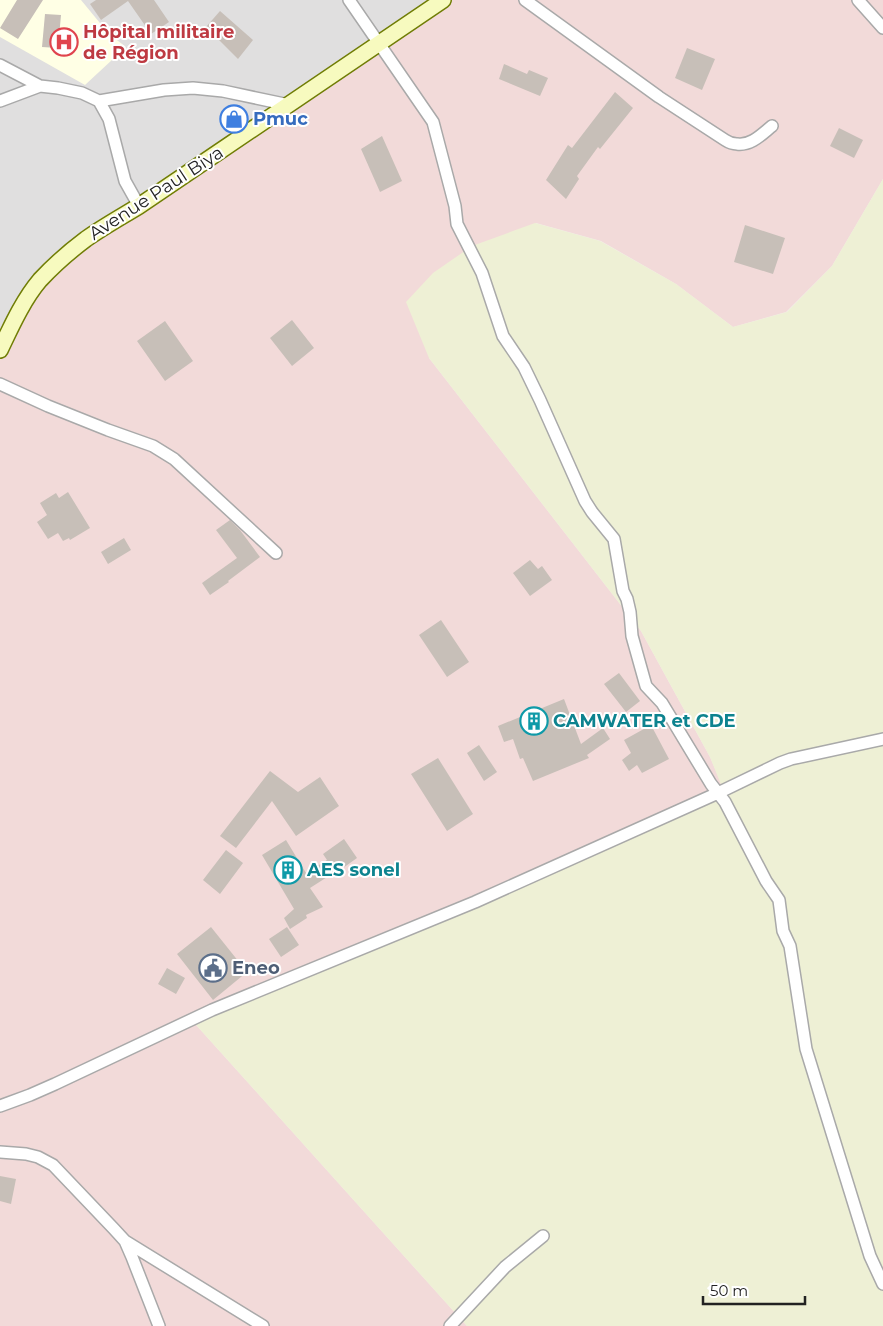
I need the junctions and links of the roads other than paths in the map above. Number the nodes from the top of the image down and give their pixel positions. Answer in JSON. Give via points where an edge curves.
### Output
{"nodes":[{"id":1,"x":349,"y":0,"type":"edge"},
{"id":2,"x":443,"y":0,"type":"edge"},
{"id":3,"x":525,"y":0,"type":"edge"},
{"id":4,"x":858,"y":0,"type":"edge"},
{"id":5,"x":883,"y":28,"type":"edge"},
{"id":6,"x":379,"y":43,"type":"junction"},
{"id":7,"x":0,"y":65,"type":"edge"},
{"id":8,"x":40,"y":86,"type":"junction"},
{"id":9,"x":0,"y":101,"type":"edge"},
{"id":10,"x":99,"y":101,"type":"junction"},
{"id":11,"x":288,"y":105,"type":"junction"},
{"id":12,"x":772,"y":126,"type":"dead end"},
{"id":13,"x":139,"y":206,"type":"junction"},
{"id":14,"x":0,"y":350,"type":"edge"},
{"id":15,"x":0,"y":384,"type":"edge"},
{"id":16,"x":276,"y":553,"type":"dead end"},
{"id":17,"x":883,"y":739,"type":"edge"},
{"id":18,"x":718,"y":793,"type":"junction"},
{"id":19,"x":0,"y":1106,"type":"edge"},
{"id":20,"x":0,"y":1152,"type":"edge"},
{"id":21,"x":543,"y":1236,"type":"dead end"},
{"id":22,"x":125,"y":1241,"type":"junction"},
{"id":23,"x":883,"y":1284,"type":"edge"},
{"id":24,"x":159,"y":1326,"type":"edge"},
{"id":25,"x":263,"y":1326,"type":"edge"},
{"id":26,"x":450,"y":1326,"type":"edge"}],
"edges":[{"from":1,"to":6,"type":"street"},
{"from":2,"to":6,"type":"main road","name":"Avenue Paul Biya"},
{"from":3,"to":12,"type":"street","via":[[659,97],[725,140],[744,144]]},
{"from":4,"to":5,"type":"street"},
{"from":6,"to":11,"type":"main road","name":"Avenue Paul Biya"},
{"from":6,"to":18,"type":"street","via":[[433,122],[457,224],[482,273],[503,336],[524,367],[585,502],[614,539],[632,636],[646,686],[665,708]]},
{"from":7,"to":8,"type":"street"},
{"from":8,"to":9,"type":"street"},
{"from":8,"to":10,"type":"street","via":[[82,93]]},
{"from":10,"to":11,"type":"street","via":[[193,88]]},
{"from":10,"to":13,"type":"street","via":[[110,119],[124,181]]},
{"from":11,"to":13,"type":"main road","name":"Avenue Paul Biya"},
{"from":13,"to":14,"type":"main road","name":"Avenue Paul Biya","via":[[87,238],[41,280],[23,305]]},
{"from":15,"to":16,"type":"street","via":[[164,452]]},
{"from":17,"to":18,"type":"street","via":[[791,759]]},
{"from":18,"to":19,"type":"street","via":[[475,902],[212,1010],[55,1084]]},
{"from":18,"to":23,"type":"street","via":[[779,900],[783,932],[790,946],[806,1049],[870,1256]]},
{"from":20,"to":22,"type":"street","via":[[26,1154],[53,1165]]},
{"from":21,"to":26,"type":"street","via":[[505,1267]]},
{"from":22,"to":24,"type":"street"},
{"from":22,"to":25,"type":"street"}]}
